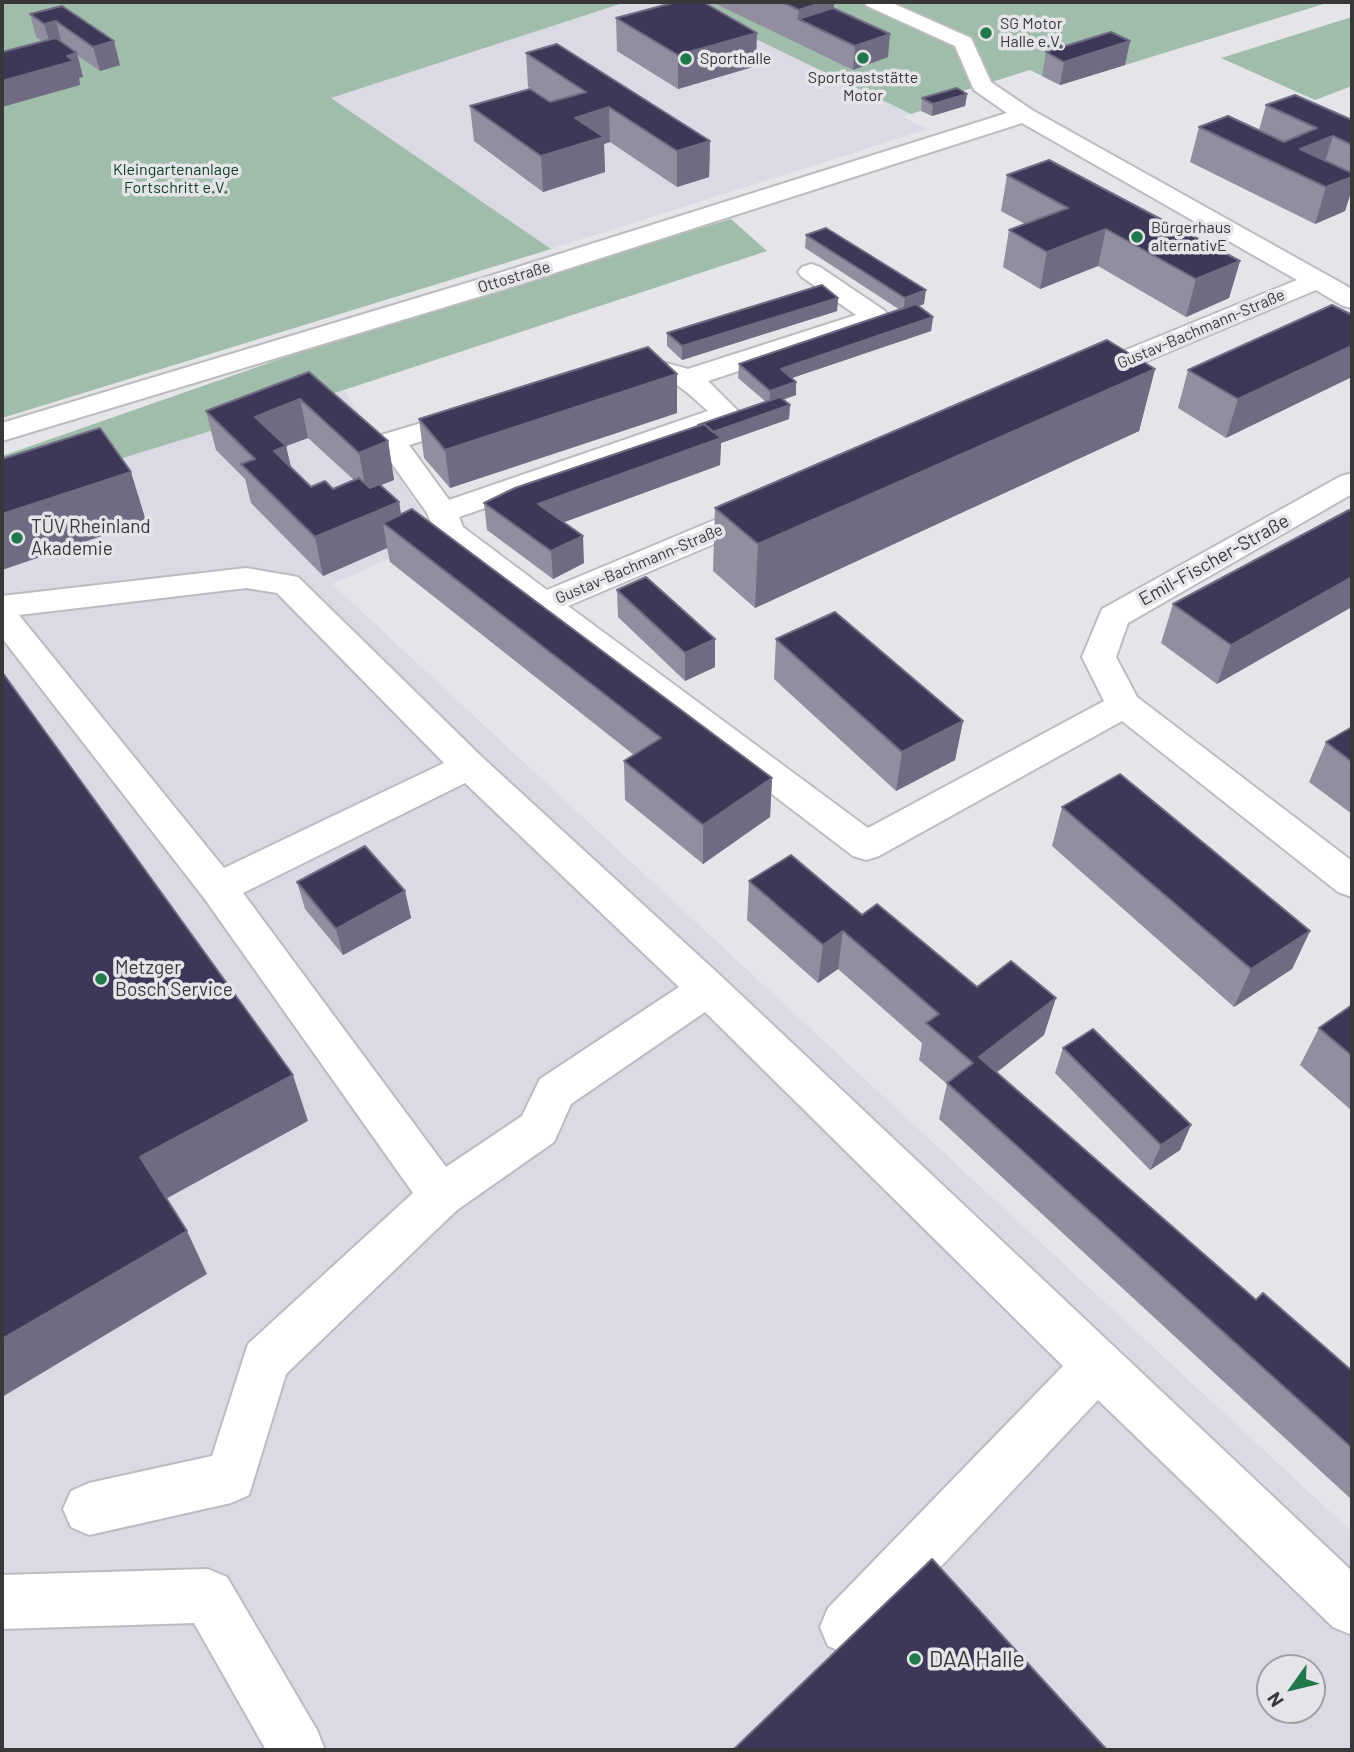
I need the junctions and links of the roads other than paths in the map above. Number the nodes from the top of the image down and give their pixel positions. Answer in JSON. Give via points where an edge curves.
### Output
{"nodes":[{"id":1,"x":874,"y":2,"type":"edge"},
{"id":2,"x":1024,"y":115,"type":"junction"},
{"id":3,"x":811,"y":272,"type":"dead end"},
{"id":4,"x":1316,"y":281,"type":"junction"},
{"id":5,"x":1352,"y":300,"type":"edge"},
{"id":6,"x":608,"y":377,"type":"edge"},
{"id":7,"x":689,"y":378,"type":"junction"},
{"id":8,"x":1060,"y":387,"type":"edge"},
{"id":9,"x":493,"y":411,"type":"edge"},
{"id":10,"x":2,"y":432,"type":"edge"},
{"id":11,"x":1352,"y":482,"type":"edge"},
{"id":12,"x":792,"y":499,"type":"edge"},
{"id":13,"x":446,"y":523,"type":"junction"},
{"id":14,"x":543,"y":604,"type":"junction"},
{"id":15,"x":2,"y":606,"type":"edge"},
{"id":16,"x":2,"y":616,"type":"edge"},
{"id":17,"x":1124,"y":705,"type":"junction"},
{"id":18,"x":469,"y":766,"type":"junction"},
{"id":19,"x":1352,"y":882,"type":"edge"},
{"id":20,"x":218,"y":888,"type":"junction"},
{"id":21,"x":708,"y":989,"type":"junction"},
{"id":22,"x":441,"y":1196,"type":"junction"},
{"id":23,"x":1097,"y":1366,"type":"junction"},
{"id":24,"x":89,"y":1509,"type":"dead end"},
{"id":25,"x":2,"y":1602,"type":"edge"},
{"id":26,"x":1352,"y":1608,"type":"edge"},
{"id":27,"x":847,"y":1627,"type":"dead end"},
{"id":28,"x":297,"y":1750,"type":"edge"}],
"edges":[{"from":1,"to":2,"type":"street","via":[[964,42],[982,85]]},
{"from":2,"to":4,"type":"street"},
{"from":2,"to":10,"type":"street","name":"Ottostraße","via":[[502,281]]},
{"from":3,"to":7,"type":"street","via":[[876,317]]},
{"from":4,"to":5,"type":"street"},
{"from":4,"to":8,"type":"street","name":"Gustav-Bachmann-Straße"},
{"from":6,"to":7,"type":"street","via":[[647,366]]},
{"from":7,"to":13,"type":"street","via":[[727,414]]},
{"from":9,"to":13,"type":"street","name":"Gustav-Bachmann-Straße","via":[[391,441]]},
{"from":11,"to":17,"type":"street","name":"Emil-Fischer-Straße","via":[[1114,617],[1099,657]]},
{"from":12,"to":14,"type":"street","name":"Gustav-Bachmann-Straße"},
{"from":13,"to":14,"type":"street","name":"Gustav-Bachmann-Straße"},
{"from":14,"to":17,"type":"street","name":"Gustav-Bachmann-Straße","via":[[866,846]]},
{"from":15,"to":18,"type":"street","via":[[246,578],[287,584]]},
{"from":16,"to":20,"type":"street"},
{"from":17,"to":19,"type":"street"},
{"from":18,"to":20,"type":"street"},
{"from":18,"to":21,"type":"street"},
{"from":20,"to":22,"type":"street"},
{"from":21,"to":22,"type":"street","via":[[555,1092],[538,1129]]},
{"from":21,"to":23,"type":"street"},
{"from":22,"to":24,"type":"street","via":[[265,1361],[231,1477]]},
{"from":23,"to":26,"type":"street"},
{"from":23,"to":27,"type":"street"},
{"from":25,"to":28,"type":"street","via":[[208,1595]]}]}
